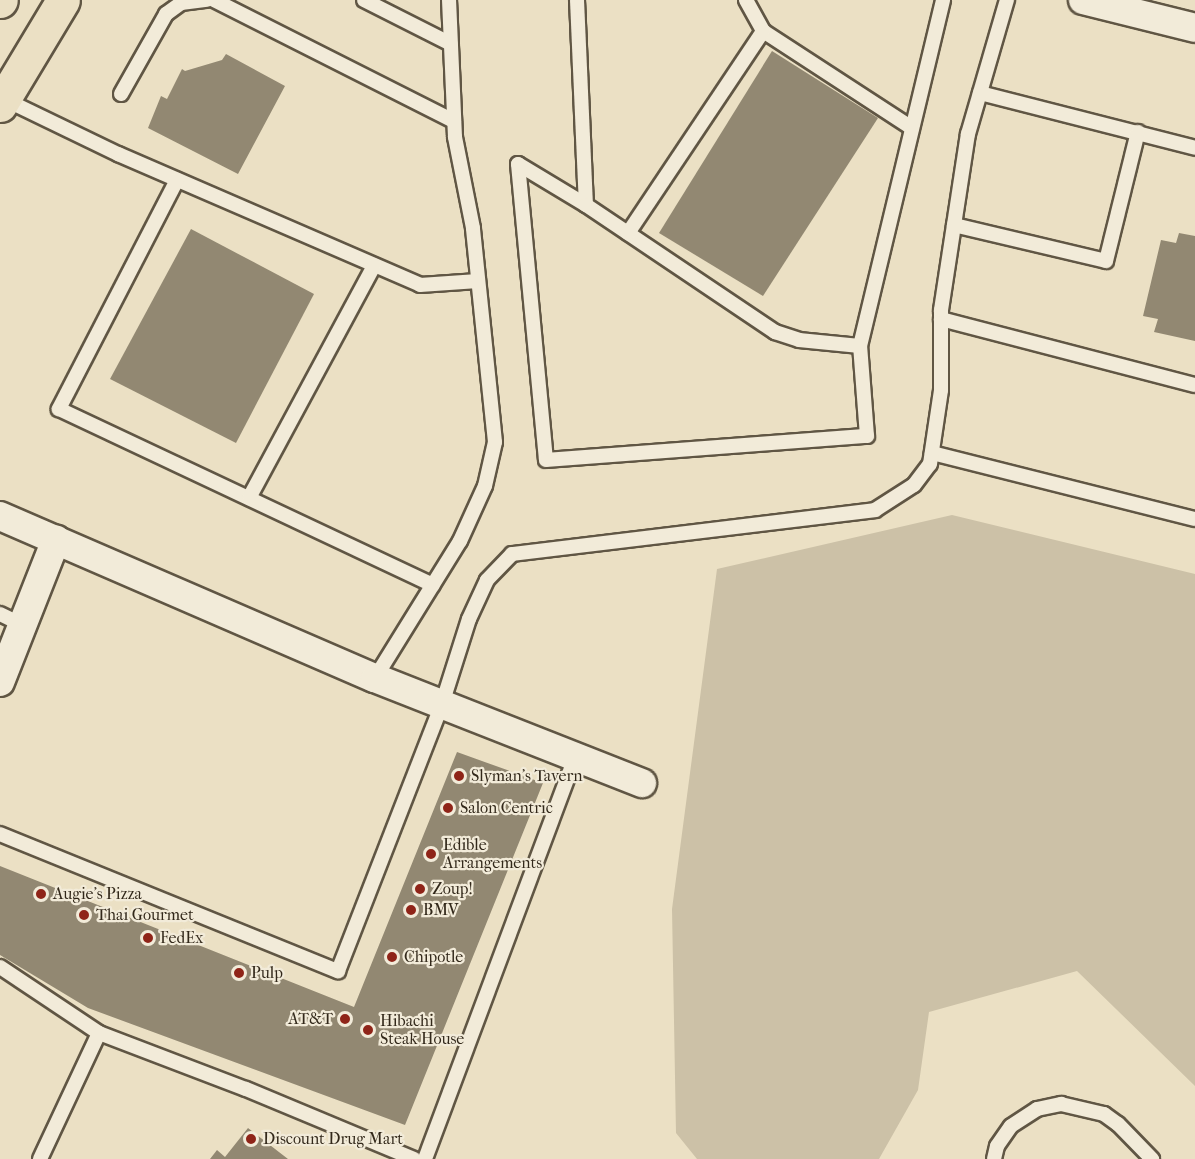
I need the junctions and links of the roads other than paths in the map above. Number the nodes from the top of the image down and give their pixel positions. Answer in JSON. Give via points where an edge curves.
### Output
{"nodes":[{"id":1,"x":63,"y":0,"type":"edge"},
{"id":2,"x":214,"y":0,"type":"edge"},
{"id":3,"x":364,"y":0,"type":"edge"},
{"id":4,"x":449,"y":0,"type":"edge"},
{"id":5,"x":578,"y":0,"type":"edge"},
{"id":6,"x":746,"y":0,"type":"edge"},
{"id":7,"x":943,"y":0,"type":"edge"},
{"id":8,"x":1007,"y":0,"type":"edge"},
{"id":9,"x":1083,"y":0,"type":"edge"},
{"id":10,"x":198,"y":1,"type":"edge"},
{"id":11,"x":1195,"y":28,"type":"edge"},
{"id":12,"x":763,"y":31,"type":"junction"},
{"id":13,"x":451,"y":44,"type":"junction"},
{"id":14,"x":980,"y":93,"type":"junction"},
{"id":15,"x":121,"y":94,"type":"dead end"},
{"id":16,"x":2,"y":102,"type":"edge"},
{"id":17,"x":454,"y":122,"type":"junction"},
{"id":18,"x":912,"y":128,"type":"junction"},
{"id":19,"x":1138,"y":132,"type":"junction"},
{"id":20,"x":1195,"y":148,"type":"edge"},
{"id":21,"x":177,"y":180,"type":"junction"},
{"id":22,"x":586,"y":205,"type":"junction"},
{"id":23,"x":954,"y":225,"type":"junction"},
{"id":24,"x":627,"y":233,"type":"junction"},
{"id":25,"x":374,"y":266,"type":"junction"},
{"id":26,"x":478,"y":281,"type":"junction"},
{"id":27,"x":941,"y":319,"type":"junction"},
{"id":28,"x":860,"y":346,"type":"junction"},
{"id":29,"x":1195,"y":386,"type":"edge"},
{"id":30,"x":932,"y":453,"type":"junction"},
{"id":31,"x":249,"y":498,"type":"junction"},
{"id":32,"x":0,"y":516,"type":"edge"},
{"id":33,"x":1195,"y":519,"type":"edge"},
{"id":34,"x":56,"y":540,"type":"junction"},
{"id":35,"x":433,"y":585,"type":"junction"},
{"id":36,"x":11,"y":619,"type":"edge"},
{"id":37,"x":375,"y":678,"type":"junction"},
{"id":38,"x":0,"y":681,"type":"edge"},
{"id":39,"x":442,"y":704,"type":"junction"},
{"id":40,"x":575,"y":758,"type":"junction"},
{"id":41,"x":642,"y":783,"type":"dead end"},
{"id":42,"x":0,"y":834,"type":"edge"},
{"id":43,"x":0,"y":967,"type":"edge"},
{"id":44,"x":99,"y":1033,"type":"junction"},
{"id":45,"x":40,"y":1159,"type":"edge"},
{"id":46,"x":414,"y":1159,"type":"edge"},
{"id":47,"x":425,"y":1159,"type":"edge"},
{"id":48,"x":994,"y":1159,"type":"edge"},
{"id":49,"x":1152,"y":1159,"type":"edge"}],
"edges":[{"from":1,"to":16,"type":"main road"},
{"from":2,"to":17,"type":"lane"},
{"from":3,"to":13,"type":"lane"},
{"from":4,"to":13,"type":"lane"},
{"from":5,"to":22,"type":"lane"},
{"from":6,"to":12,"type":"lane"},
{"from":7,"to":18,"type":"lane"},
{"from":8,"to":14,"type":"lane"},
{"from":9,"to":11,"type":"street"},
{"from":10,"to":15,"type":"lane","via":[[180,3],[166,14]]},
{"from":12,"to":18,"type":"lane"},
{"from":12,"to":24,"type":"lane"},
{"from":13,"to":17,"type":"lane"},
{"from":14,"to":19,"type":"lane"},
{"from":14,"to":23,"type":"lane","via":[[968,134]]},
{"from":16,"to":21,"type":"lane"},
{"from":17,"to":26,"type":"lane"},
{"from":18,"to":28,"type":"lane"},
{"from":19,"to":20,"type":"lane"},
{"from":19,"to":23,"type":"lane","via":[[1106,261]]},
{"from":21,"to":25,"type":"lane"},
{"from":21,"to":31,"type":"lane","via":[[59,409]]},
{"from":22,"to":24,"type":"lane"},
{"from":22,"to":28,"type":"lane","via":[[518,164],[546,460],[867,436]]},
{"from":23,"to":27,"type":"lane"},
{"from":24,"to":28,"type":"lane","via":[[775,332],[799,340]]},
{"from":25,"to":26,"type":"lane","via":[[420,285]]},
{"from":25,"to":31,"type":"lane"},
{"from":26,"to":35,"type":"lane","via":[[495,442],[484,486],[460,541]]},
{"from":27,"to":29,"type":"lane"},
{"from":27,"to":30,"type":"lane","via":[[941,390]]},
{"from":30,"to":33,"type":"lane"},
{"from":30,"to":39,"type":"lane","via":[[930,464],[914,485],[875,510],[512,554],[487,580],[469,619]]},
{"from":31,"to":35,"type":"lane"},
{"from":32,"to":34,"type":"street"},
{"from":34,"to":36,"type":"street"},
{"from":34,"to":37,"type":"street"},
{"from":35,"to":37,"type":"lane"},
{"from":36,"to":38,"type":"street"},
{"from":37,"to":39,"type":"street"},
{"from":39,"to":40,"type":"street"},
{"from":39,"to":42,"type":"lane","via":[[338,971]]},
{"from":40,"to":41,"type":"street"},
{"from":40,"to":47,"type":"lane"},
{"from":43,"to":44,"type":"lane"},
{"from":44,"to":45,"type":"lane"},
{"from":44,"to":46,"type":"lane"},
{"from":48,"to":49,"type":"lane","via":[[997,1146],[1011,1126],[1037,1109],[1061,1104],[1104,1114]]}]}
